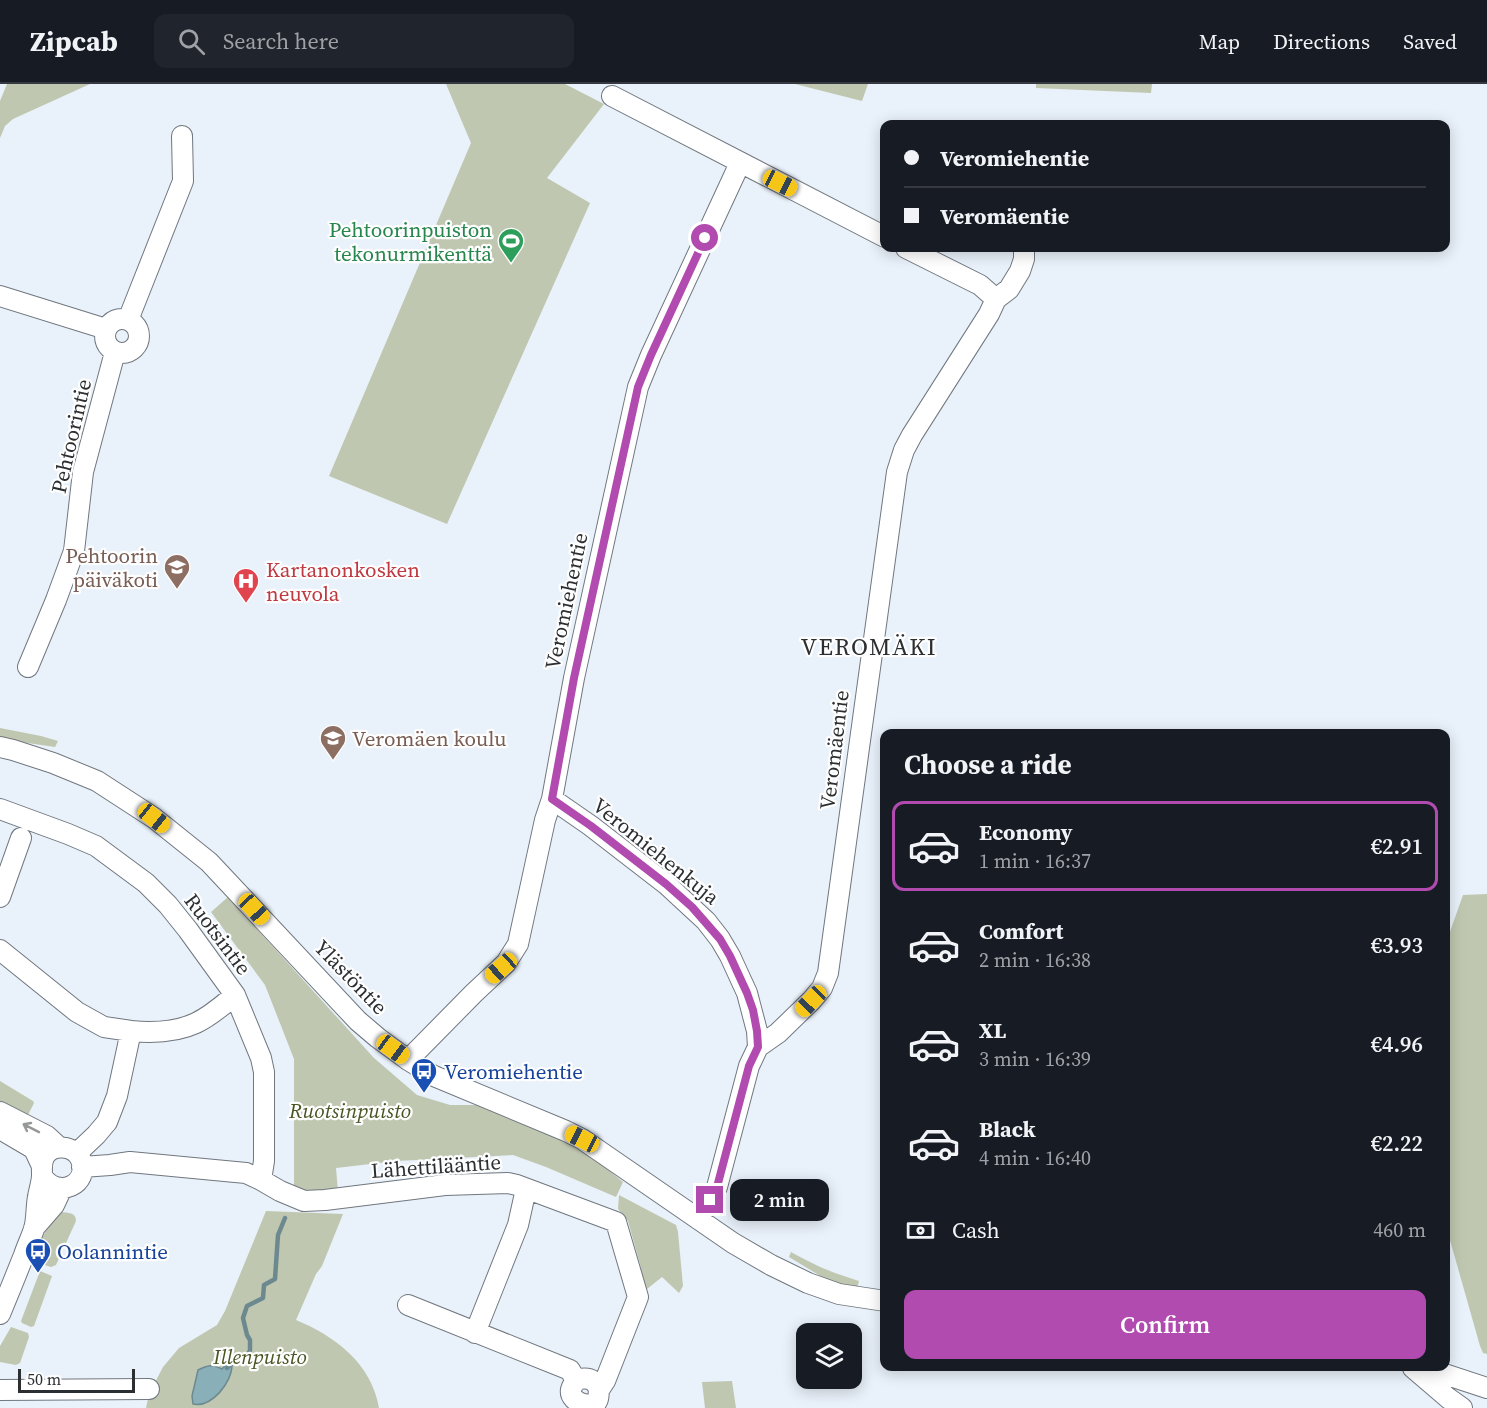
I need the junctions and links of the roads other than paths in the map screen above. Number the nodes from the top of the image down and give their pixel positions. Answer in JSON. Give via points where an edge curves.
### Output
{"nodes":[{"id":1,"x":612,"y":96,"type":"dead end"},
{"id":2,"x":182,"y":136,"type":"dead end"},
{"id":3,"x":740,"y":163,"type":"junction"},
{"id":4,"x":880,"y":234,"type":"edge"},
{"id":5,"x":914,"y":252,"type":"edge"},
{"id":6,"x":1024,"y":252,"type":"edge"},
{"id":7,"x":0,"y":296,"type":"edge"},
{"id":8,"x":996,"y":299,"type":"junction"},
{"id":9,"x":128,"y":320,"type":"junction"},
{"id":10,"x":106,"y":329,"type":"junction"},
{"id":11,"x":116,"y":352,"type":"junction"},
{"id":12,"x":28,"y":667,"type":"dead end"},
{"id":13,"x":0,"y":747,"type":"edge"},
{"id":14,"x":552,"y":799,"type":"junction"},
{"id":15,"x":0,"y":809,"type":"edge"},
{"id":16,"x":24,"y":830,"type":"junction"},
{"id":17,"x":0,"y":897,"type":"edge"},
{"id":18,"x":0,"y":950,"type":"edge"},
{"id":19,"x":235,"y":995,"type":"junction"},
{"id":20,"x":131,"y":1031,"type":"junction"},
{"id":21,"x":758,"y":1047,"type":"junction"},
{"id":22,"x":408,"y":1060,"type":"junction"},
{"id":23,"x":0,"y":1112,"type":"edge"},
{"id":24,"x":0,"y":1129,"type":"edge"},
{"id":25,"x":73,"y":1156,"type":"junction"},
{"id":26,"x":42,"y":1170,"type":"junction"},
{"id":27,"x":261,"y":1180,"type":"junction"},
{"id":28,"x":62,"y":1188,"type":"junction"},
{"id":29,"x":526,"y":1189,"type":"junction"},
{"id":30,"x":698,"y":1219,"type":"junction"},
{"id":31,"x":34,"y":1228,"type":"junction"},
{"id":32,"x":880,"y":1300,"type":"edge"},
{"id":33,"x":408,"y":1305,"type":"dead end"},
{"id":34,"x":0,"y":1314,"type":"edge"},
{"id":35,"x":475,"y":1333,"type":"junction"},
{"id":36,"x":1417,"y":1371,"type":"edge"},
{"id":37,"x":1435,"y":1371,"type":"edge"},
{"id":38,"x":149,"y":1389,"type":"dead end"},
{"id":39,"x":1487,"y":1389,"type":"edge"},
{"id":40,"x":0,"y":1390,"type":"edge"},
{"id":41,"x":1462,"y":1408,"type":"edge"},
{"id":42,"x":1473,"y":1408,"type":"edge"}],
"edges":[{"from":1,"to":3,"type":"street"},
{"from":2,"to":9,"type":"street","via":[[183,181]]},
{"from":3,"to":4,"type":"street"},
{"from":3,"to":14,"type":"street","name":"Veromiehentie","via":[[638,387],[574,678]]},
{"from":5,"to":8,"type":"street","via":[[980,285]]},
{"from":6,"to":8,"type":"street","name":"Veromäentie","via":[[1020,271],[1009,289]]},
{"from":7,"to":10,"type":"street"},
{"from":8,"to":21,"type":"street","name":"Veromäentie","via":[[912,435],[897,472],[828,973],[811,1001]]},
{"from":9,"to":10,"type":"street","via":[[117,319]]},
{"from":9,"to":11,"type":"street","via":[[138,331],[138,340],[132,350]]},
{"from":10,"to":11,"type":"street","via":[[107,345]]},
{"from":11,"to":12,"type":"street","name":"Pehtoorintie","via":[[83,472],[74,551]]},
{"from":13,"to":22,"type":"street","name":"Ylästöntie","via":[[96,781],[154,818],[209,861],[358,1021]]},
{"from":14,"to":21,"type":"street","name":"Veromiehenkuja","via":[[666,884],[706,921],[729,953],[747,993]]},
{"from":14,"to":22,"type":"street","name":"Veromiehentie","via":[[518,944],[506,963]]},
{"from":15,"to":16,"type":"street","name":"Ruotsintie"},
{"from":16,"to":17,"type":"street"},
{"from":16,"to":19,"type":"street","name":"Ruotsintie","via":[[96,846],[146,884],[168,905]]},
{"from":18,"to":20,"type":"street","via":[[77,1012],[104,1027]]},
{"from":19,"to":20,"type":"street","via":[[194,1024],[146,1033]]},
{"from":19,"to":27,"type":"street","name":"Ruotsintie","via":[[264,1072]]},
{"from":20,"to":25,"type":"street","via":[[117,1096],[107,1122]]},
{"from":21,"to":30,"type":"street","via":[[749,1066],[717,1187]]},
{"from":22,"to":30,"type":"street","name":"Ylästöntie","via":[[435,1076],[582,1139]]},
{"from":25,"to":23,"type":"street","one_way":true,"via":[[47,1136]]},
{"from":24,"to":26,"type":"street","via":[[34,1149]]},
{"from":25,"to":26,"type":"street","via":[[52,1149],[46,1154]]},
{"from":25,"to":27,"type":"street","name":"Lähettilääntie","via":[[110,1165],[150,1163],[246,1173]]},
{"from":25,"to":28,"type":"street","via":[[80,1177],[72,1186]]},
{"from":26,"to":28,"type":"street","via":[[46,1182]]},
{"from":26,"to":31,"type":"street"},
{"from":27,"to":29,"type":"street","name":"Lähettilääntie","via":[[304,1201],[445,1185],[508,1183]]},
{"from":28,"to":31,"type":"street","via":[[54,1205]]},
{"from":29,"to":35,"type":"street","via":[[518,1226]]},
{"from":29,"to":35,"type":"street","name":"Lähettilääntie","via":[[616,1222],[638,1297],[599,1389],[590,1379],[576,1381],[570,1370]]},
{"from":30,"to":32,"type":"street","name":"Ylästöntie","via":[[733,1243],[808,1283],[839,1294]]},
{"from":31,"to":34,"type":"street"},
{"from":33,"to":35,"type":"street","name":"Lähettilääntie"},
{"from":36,"to":41,"type":"street"},
{"from":37,"to":39,"type":"street"},
{"from":38,"to":40,"type":"street"},
{"from":39,"to":42,"type":"street"}]}
